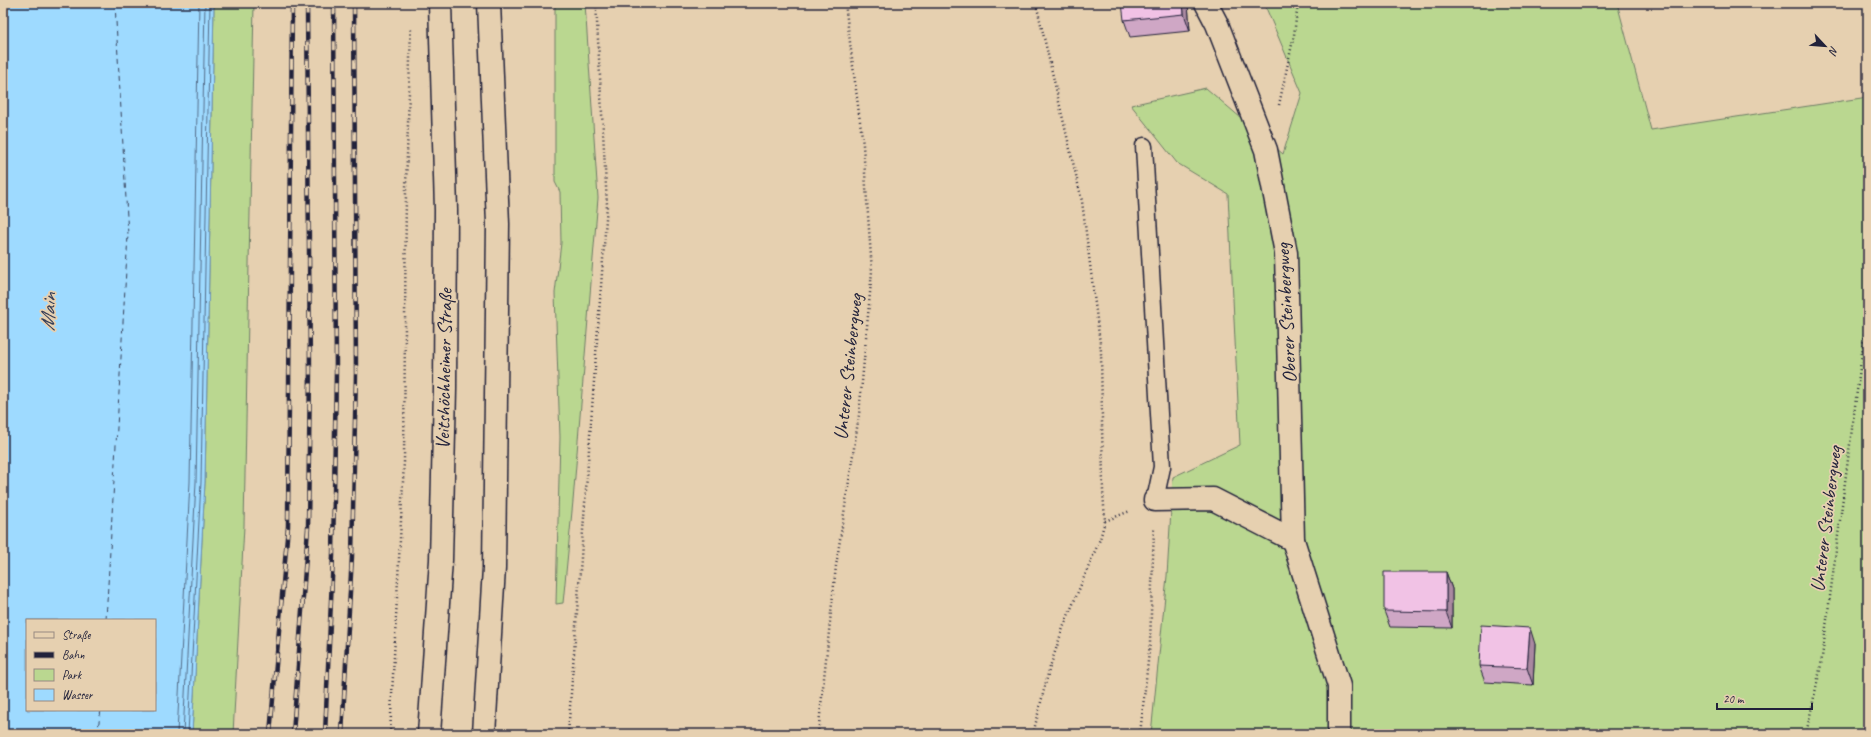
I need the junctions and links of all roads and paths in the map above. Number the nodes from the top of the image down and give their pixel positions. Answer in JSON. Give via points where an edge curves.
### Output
{"nodes":[{"id":1,"x":440,"y":3,"type":"edge"},
{"id":2,"x":489,"y":3,"type":"edge"},
{"id":3,"x":596,"y":3,"type":"edge"},
{"id":4,"x":845,"y":3,"type":"edge"},
{"id":5,"x":1036,"y":3,"type":"edge"},
{"id":6,"x":1206,"y":3,"type":"edge"},
{"id":7,"x":1298,"y":3,"type":"edge"},
{"id":8,"x":1865,"y":3,"type":"edge"},
{"id":9,"x":1868,"y":16,"type":"edge"},
{"id":10,"x":411,"y":26,"type":"dead end"},
{"id":11,"x":1144,"y":146,"type":"dead end"},
{"id":12,"x":1266,"y":150,"type":"junction"},
{"id":13,"x":1868,"y":307,"type":"edge"},
{"id":14,"x":1155,"y":500,"type":"junction"},
{"id":15,"x":1293,"y":540,"type":"junction"},
{"id":16,"x":390,"y":734,"type":"edge"},
{"id":17,"x":429,"y":734,"type":"edge"},
{"id":18,"x":484,"y":734,"type":"edge"},
{"id":19,"x":568,"y":734,"type":"edge"},
{"id":20,"x":818,"y":734,"type":"edge"},
{"id":21,"x":1033,"y":734,"type":"edge"},
{"id":22,"x":1140,"y":734,"type":"edge"},
{"id":23,"x":1339,"y":734,"type":"edge"},
{"id":24,"x":1806,"y":734,"type":"edge"}],
"edges":[{"from":1,"to":17,"type":"main road","name":"Veitshöchheimer Straße","via":[[446,210],[445,389],[441,560]]},
{"from":2,"to":18,"type":"main road","via":[[498,224],[494,568]]},
{"from":3,"to":19,"type":"path","via":[[607,205]]},
{"from":4,"to":20,"type":"path","name":"Unterer Steinbergweg","via":[[863,145],[872,271],[859,415],[836,566]]},
{"from":5,"to":21,"type":"path","via":[[1083,209],[1101,351],[1105,522],[1063,628],[1049,670]]},
{"from":6,"to":12,"type":"main road","name":"Oberer Steinbergweg","via":[[1218,24]]},
{"from":7,"to":12,"type":"path","via":[[1284,91]]},
{"from":8,"to":9,"type":"path"},
{"from":10,"to":16,"type":"path","via":[[406,187],[404,462]]},
{"from":11,"to":14,"type":"lane","via":[[1162,468]]},
{"from":12,"to":15,"type":"main road","name":"Oberer Steinbergweg","via":[[1286,253]]},
{"from":13,"to":24,"type":"path","name":"Unterer Steinbergweg","via":[[1821,665]]},
{"from":14,"to":15,"type":"main road","via":[[1213,499]]},
{"from":14,"to":22,"type":"path","via":[[1150,643]]},
{"from":15,"to":23,"type":"main road","name":"Oberer Steinbergweg","via":[[1339,686]]}]}
